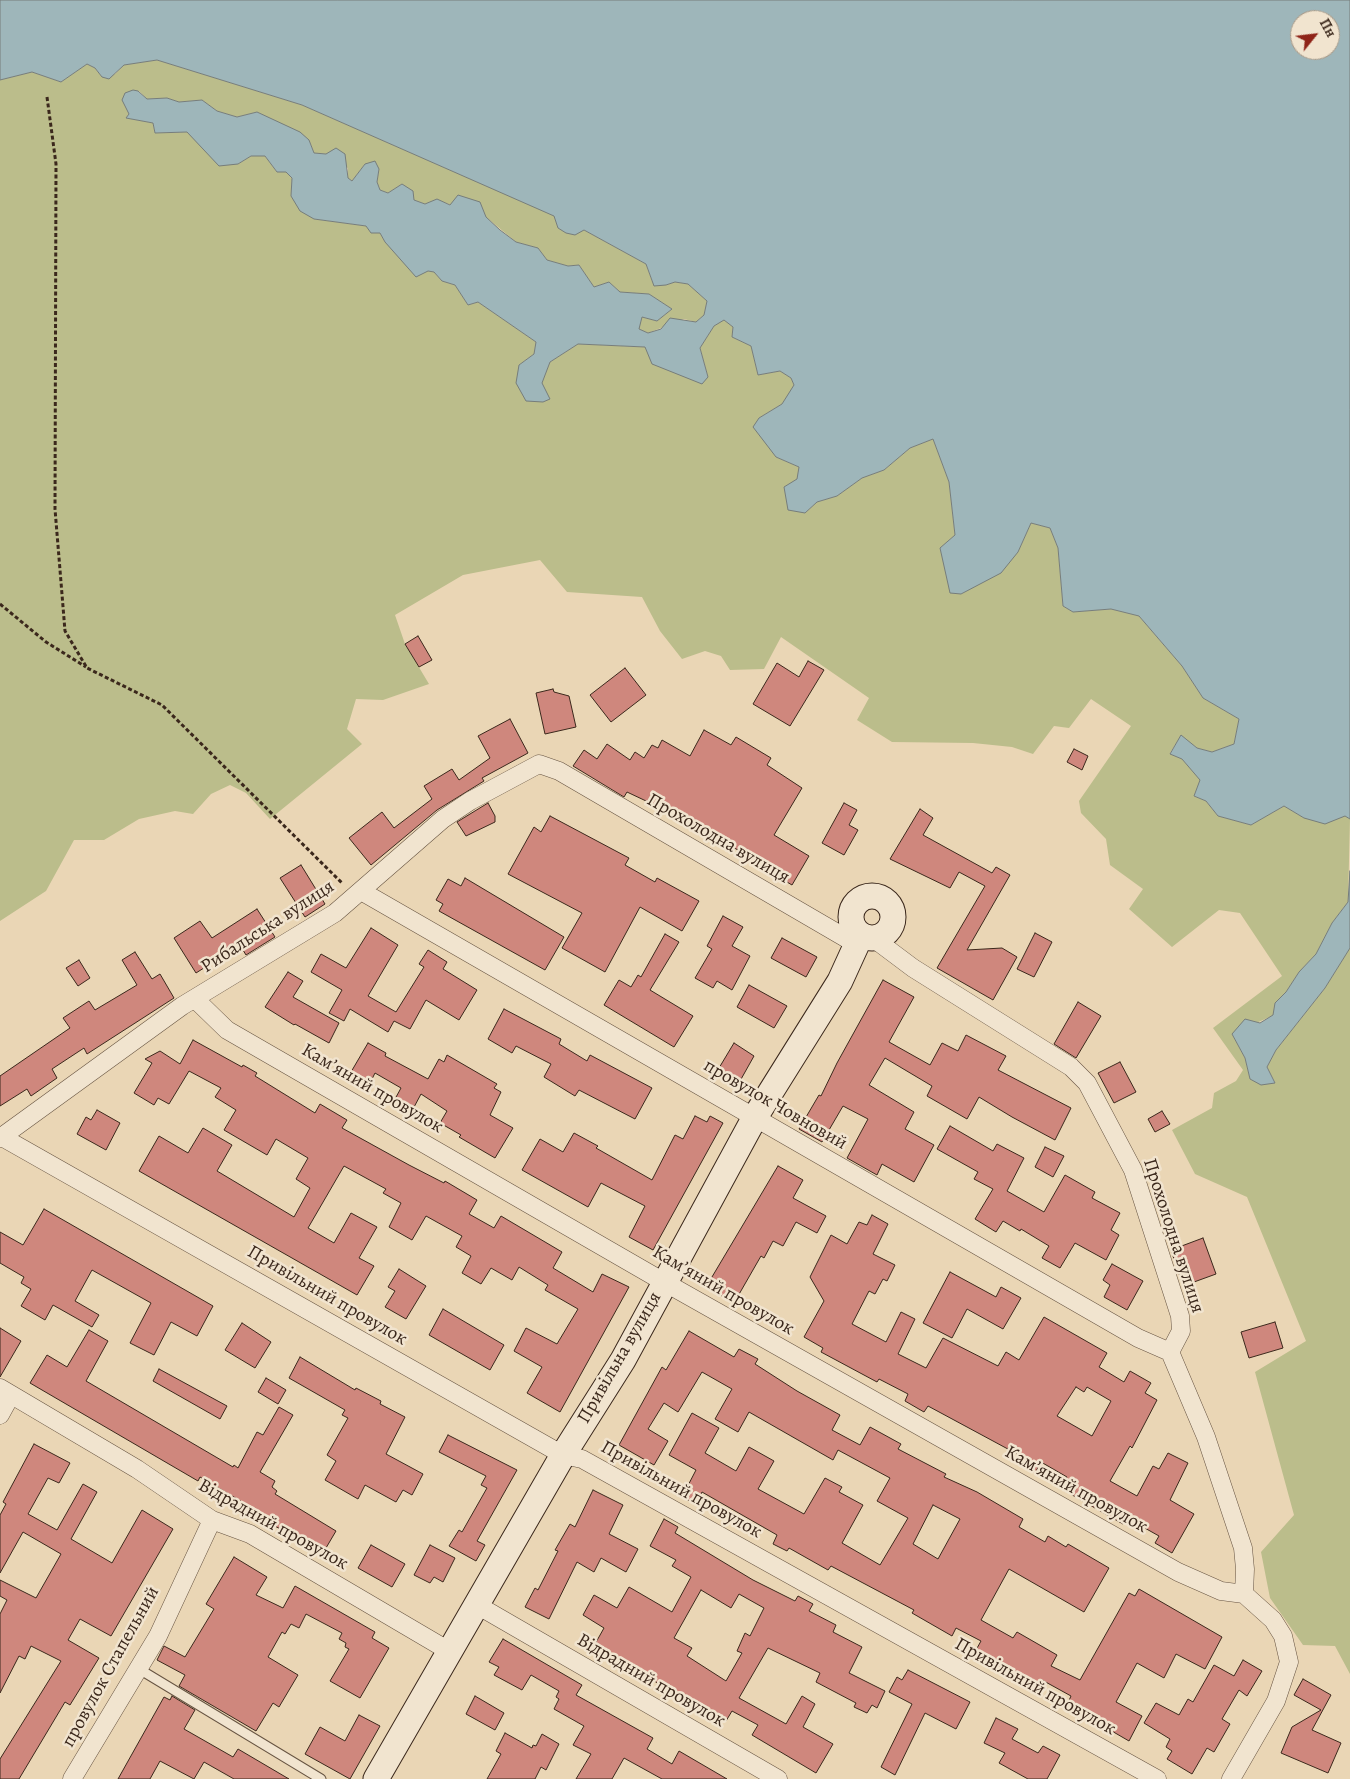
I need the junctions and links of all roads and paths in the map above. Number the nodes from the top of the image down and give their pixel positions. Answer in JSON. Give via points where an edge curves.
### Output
{"nodes":[{"id":1,"x":47,"y":97,"type":"dead end"},
{"id":2,"x":0,"y":604,"type":"edge"},
{"id":3,"x":87,"y":668,"type":"junction"},
{"id":4,"x":559,"y":771,"type":"joint"},
{"id":5,"x":358,"y":893,"type":"junction"},
{"id":6,"x":863,"y":939,"type":"junction"},
{"id":7,"x":195,"y":1000,"type":"junction"},
{"id":8,"x":755,"y":1118,"type":"junction"},
{"id":9,"x":1,"y":1137,"type":"edge"},
{"id":10,"x":664,"y":1282,"type":"junction"},
{"id":11,"x":1170,"y":1352,"type":"junction"},
{"id":12,"x":6,"y":1391,"type":"edge"},
{"id":13,"x":0,"y":1415,"type":"edge"},
{"id":14,"x":563,"y":1455,"type":"junction"},
{"id":15,"x":212,"y":1520,"type":"junction"},
{"id":16,"x":1244,"y":1594,"type":"junction"},
{"id":17,"x":477,"y":1605,"type":"junction"},
{"id":18,"x":449,"y":1651,"type":"junction"},
{"id":19,"x":139,"y":1669,"type":"junction"},
{"id":20,"x":72,"y":1779,"type":"edge"},
{"id":21,"x":321,"y":1779,"type":"edge"},
{"id":22,"x":376,"y":1779,"type":"edge"},
{"id":23,"x":778,"y":1779,"type":"edge"},
{"id":24,"x":1157,"y":1779,"type":"edge"},
{"id":25,"x":1231,"y":1779,"type":"edge"}],
"edges":[{"from":1,"to":3,"type":"path","via":[[57,199],[54,509],[65,631]]},
{"from":2,"to":3,"type":"path","via":[[46,642]]},
{"from":3,"to":5,"type":"path","via":[[162,705]]},
{"from":4,"to":5,"type":"street","name":"Рибальська вулиця","via":[[539,764],[470,801],[443,819]]},
{"from":4,"to":6,"type":"street","name":"Прохолодна вулиця"},
{"from":5,"to":7,"type":"street","name":"Рибальська вулиця","via":[[335,913]]},
{"from":5,"to":8,"type":"street","name":"провулок Човновий"},
{"from":6,"to":8,"type":"street","name":"Привільна вулиця"},
{"from":6,"to":11,"type":"street","name":"Прохолодна вулиця","via":[[1071,1067],[1087,1083],[1133,1170],[1180,1316],[1181,1331]]},
{"from":7,"to":9,"type":"street","name":"Рибальська вулиця"},
{"from":7,"to":10,"type":"street","name":"Камʼяний провулок","via":[[227,1030]]},
{"from":8,"to":10,"type":"street","name":"Привільна вулиця"},
{"from":8,"to":11,"type":"street","name":"провулок Човновий","via":[[1138,1338]]},
{"from":9,"to":14,"type":"street","name":"Привільний провулок"},
{"from":10,"to":14,"type":"street","name":"Привільна вулиця","via":[[622,1360]]},
{"from":10,"to":16,"type":"street","name":"Камʼяний провулок","via":[[1178,1572],[1221,1591]]},
{"from":11,"to":16,"type":"street","via":[[1206,1437],[1243,1548]]},
{"from":12,"to":13,"type":"street"},
{"from":12,"to":15,"type":"street","name":"Відрадний провулок","via":[[137,1469]]},
{"from":14,"to":17,"type":"street","name":"Привільна вулиця"},
{"from":14,"to":24,"type":"street","name":"Привільний провулок","via":[[582,1459]]},
{"from":15,"to":18,"type":"street","name":"Відрадний провулок","via":[[250,1534]]},
{"from":15,"to":19,"type":"street","name":"провулок Стапельний","via":[[158,1636]]},
{"from":16,"to":25,"type":"street","via":[[1273,1620],[1283,1636],[1289,1662],[1276,1701]]},
{"from":17,"to":18,"type":"street","name":"Привільна вулиця"},
{"from":17,"to":23,"type":"street","name":"Відрадний провулок"},
{"from":18,"to":22,"type":"street","name":"Привільна вулиця"},
{"from":19,"to":20,"type":"street","name":"провулок Стапельний"},
{"from":19,"to":21,"type":"lane"}]}
